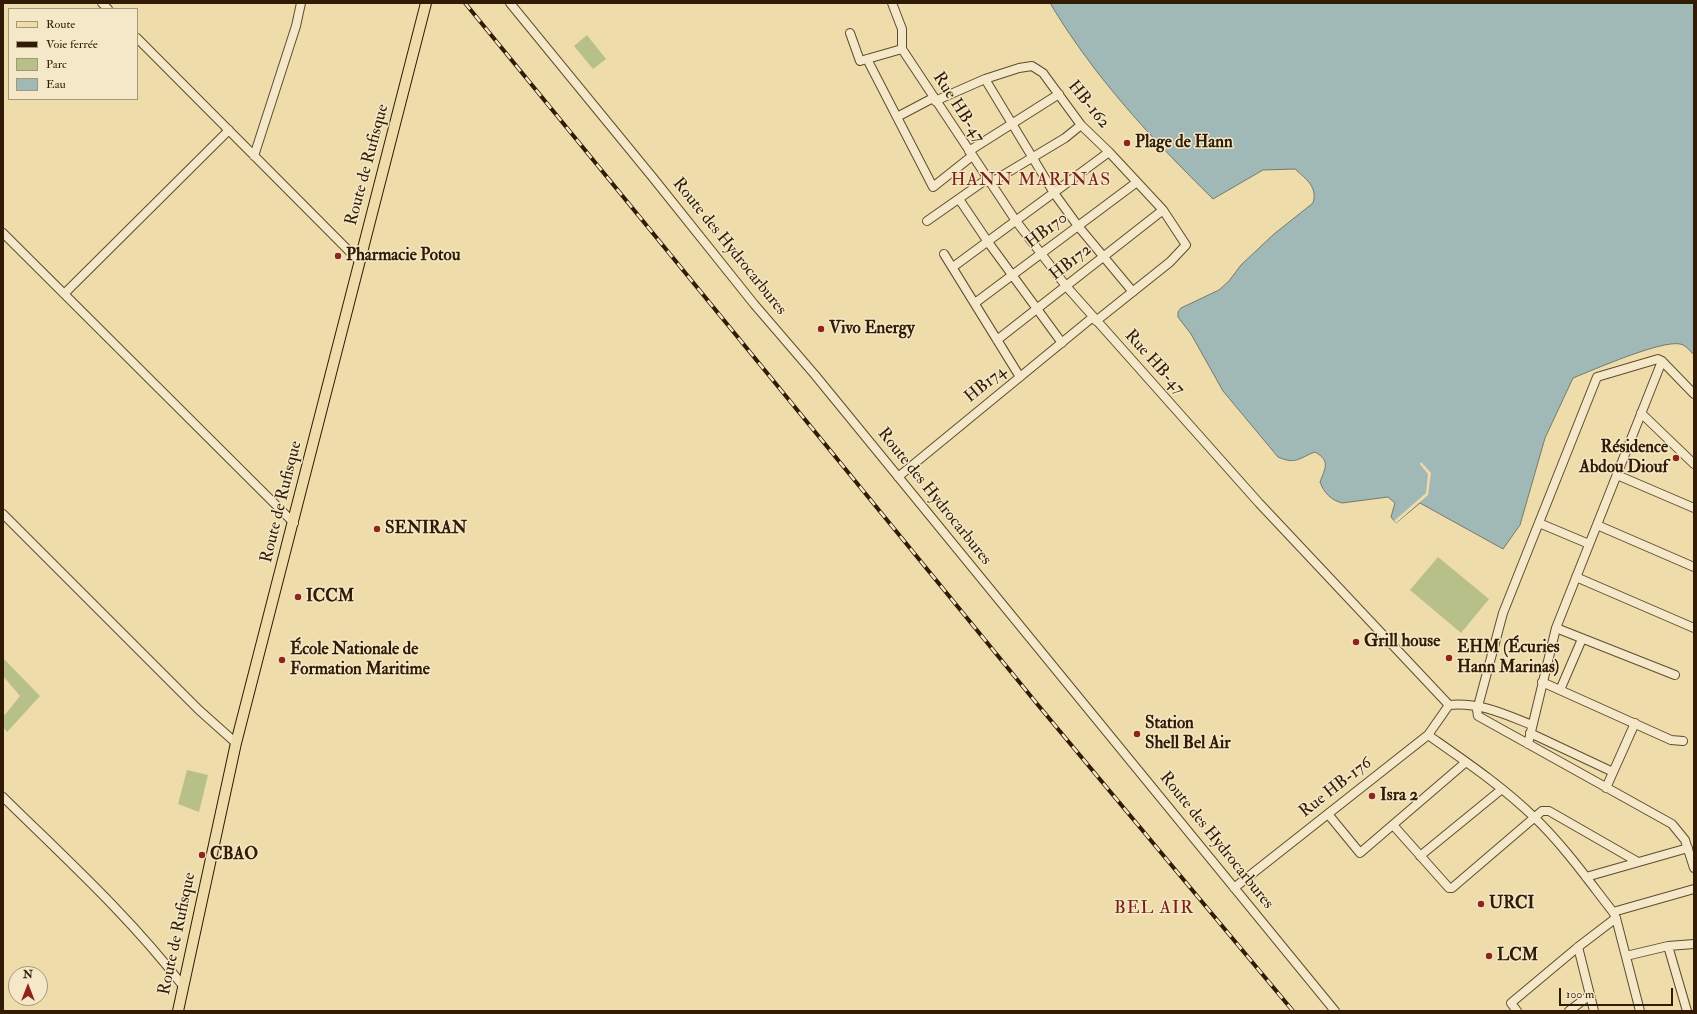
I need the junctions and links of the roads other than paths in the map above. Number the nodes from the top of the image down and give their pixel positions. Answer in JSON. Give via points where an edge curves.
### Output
{"nodes":[{"id":1,"x":301,"y":3,"type":"edge"},
{"id":2,"x":426,"y":3,"type":"edge"},
{"id":3,"x":510,"y":3,"type":"edge"},
{"id":4,"x":892,"y":3,"type":"edge"},
{"id":5,"x":850,"y":33,"type":"dead end"},
{"id":6,"x":138,"y":39,"type":"edge"},
{"id":7,"x":902,"y":49,"type":"junction"},
{"id":8,"x":864,"y":60,"type":"junction"},
{"id":9,"x":985,"y":79,"type":"junction"},
{"id":10,"x":1059,"y":94,"type":"junction"},
{"id":11,"x":934,"y":100,"type":"junction"},
{"id":12,"x":897,"y":118,"type":"junction"},
{"id":13,"x":1011,"y":124,"type":"junction"},
{"id":14,"x":1081,"y":124,"type":"junction"},
{"id":15,"x":229,"y":130,"type":"junction"},
{"id":16,"x":1109,"y":152,"type":"junction"},
{"id":17,"x":970,"y":154,"type":"junction"},
{"id":18,"x":254,"y":156,"type":"junction"},
{"id":19,"x":1032,"y":159,"type":"junction"},
{"id":20,"x":989,"y":181,"type":"junction"},
{"id":21,"x":1137,"y":182,"type":"junction"},
{"id":22,"x":1054,"y":193,"type":"junction"},
{"id":23,"x":959,"y":199,"type":"junction"},
{"id":24,"x":1163,"y":210,"type":"junction"},
{"id":25,"x":927,"y":221,"type":"dead end"},
{"id":26,"x":1016,"y":221,"type":"junction"},
{"id":27,"x":1078,"y":226,"type":"junction"},
{"id":28,"x":3,"y":233,"type":"edge"},
{"id":29,"x":988,"y":242,"type":"junction"},
{"id":30,"x":1186,"y":245,"type":"joint"},
{"id":31,"x":944,"y":254,"type":"dead end"},
{"id":32,"x":1041,"y":254,"type":"junction"},
{"id":33,"x":1104,"y":257,"type":"junction"},
{"id":34,"x":359,"y":261,"type":"junction"},
{"id":35,"x":953,"y":267,"type":"junction"},
{"id":36,"x":1012,"y":275,"type":"junction"},
{"id":37,"x":1066,"y":286,"type":"junction"},
{"id":38,"x":1133,"y":292,"type":"junction"},
{"id":39,"x":64,"y":294,"type":"junction"},
{"id":40,"x":975,"y":303,"type":"junction"},
{"id":41,"x":1037,"y":309,"type":"junction"},
{"id":42,"x":1095,"y":319,"type":"junction"},
{"id":43,"x":998,"y":340,"type":"junction"},
{"id":44,"x":1062,"y":343,"type":"junction"},
{"id":45,"x":1662,"y":361,"type":"junction"},
{"id":46,"x":1020,"y":377,"type":"junction"},
{"id":47,"x":1694,"y":394,"type":"edge"},
{"id":48,"x":1641,"y":413,"type":"junction"},
{"id":49,"x":1694,"y":464,"type":"edge"},
{"id":50,"x":1617,"y":475,"type":"junction"},
{"id":51,"x":898,"y":476,"type":"junction"},
{"id":52,"x":1694,"y":508,"type":"edge"},
{"id":53,"x":3,"y":514,"type":"edge"},
{"id":54,"x":294,"y":523,"type":"junction"},
{"id":55,"x":1539,"y":523,"type":"junction"},
{"id":56,"x":1597,"y":525,"type":"junction"},
{"id":57,"x":1589,"y":544,"type":"junction"},
{"id":58,"x":1694,"y":568,"type":"edge"},
{"id":59,"x":1576,"y":577,"type":"junction"},
{"id":60,"x":1556,"y":628,"type":"junction"},
{"id":61,"x":1694,"y":628,"type":"edge"},
{"id":62,"x":1582,"y":639,"type":"junction"},
{"id":63,"x":1676,"y":675,"type":"dead end"},
{"id":64,"x":1542,"y":682,"type":"junction"},
{"id":65,"x":1560,"y":690,"type":"junction"},
{"id":66,"x":1449,"y":706,"type":"junction"},
{"id":67,"x":1478,"y":706,"type":"junction"},
{"id":68,"x":1635,"y":723,"type":"junction"},
{"id":69,"x":1531,"y":729,"type":"junction"},
{"id":70,"x":1428,"y":734,"type":"junction"},
{"id":71,"x":1683,"y":741,"type":"dead end"},
{"id":72,"x":236,"y":744,"type":"junction"},
{"id":73,"x":1528,"y":744,"type":"junction"},
{"id":74,"x":1466,"y":762,"type":"junction"},
{"id":75,"x":1614,"y":772,"type":"junction"},
{"id":76,"x":1606,"y":788,"type":"junction"},
{"id":77,"x":1502,"y":789,"type":"junction"},
{"id":78,"x":3,"y":797,"type":"edge"},
{"id":79,"x":1328,"y":814,"type":"junction"},
{"id":80,"x":1536,"y":818,"type":"junction"},
{"id":81,"x":1393,"y":825,"type":"junction"},
{"id":82,"x":1688,"y":848,"type":"junction"},
{"id":83,"x":1420,"y":856,"type":"junction"},
{"id":84,"x":1638,"y":862,"type":"junction"},
{"id":85,"x":1694,"y":868,"type":"edge"},
{"id":86,"x":1586,"y":877,"type":"junction"},
{"id":87,"x":1234,"y":888,"type":"junction"},
{"id":88,"x":1694,"y":889,"type":"edge"},
{"id":89,"x":1615,"y":915,"type":"junction"},
{"id":90,"x":1694,"y":944,"type":"edge"},
{"id":91,"x":1668,"y":946,"type":"junction"},
{"id":92,"x":1578,"y":947,"type":"junction"},
{"id":93,"x":1626,"y":956,"type":"junction"},
{"id":94,"x":183,"y":986,"type":"junction"},
{"id":95,"x":1590,"y":995,"type":"junction"},
{"id":96,"x":1573,"y":1010,"type":"edge"},
{"id":97,"x":178,"y":1011,"type":"edge"},
{"id":98,"x":1335,"y":1011,"type":"edge"},
{"id":99,"x":1517,"y":1011,"type":"edge"},
{"id":100,"x":1594,"y":1011,"type":"edge"},
{"id":101,"x":1640,"y":1011,"type":"edge"},
{"id":102,"x":1687,"y":1011,"type":"edge"}],
"edges":[{"from":1,"to":18,"type":"street"},
{"from":2,"to":34,"type":"main road","name":"Route de Rufisque"},
{"from":3,"to":51,"type":"street","name":"Route des Hydrocarbures","via":[[739,286]]},
{"from":4,"to":7,"type":"street","via":[[902,29]]},
{"from":5,"to":8,"type":"street"},
{"from":6,"to":15,"type":"street"},
{"from":7,"to":8,"type":"street"},
{"from":7,"to":11,"type":"street","name":"Rue HB-47"},
{"from":8,"to":12,"type":"street"},
{"from":9,"to":10,"type":"street","name":"HB-162","via":[[1032,66],[1043,72]]},
{"from":9,"to":11,"type":"street","name":"HB-162"},
{"from":9,"to":13,"type":"street"},
{"from":10,"to":13,"type":"street"},
{"from":10,"to":14,"type":"street","name":"HB-162"},
{"from":11,"to":12,"type":"street","name":"HB-162"},
{"from":11,"to":17,"type":"street","name":"Rue HB-47"},
{"from":12,"to":17,"type":"street","via":[[933,187]]},
{"from":13,"to":17,"type":"street"},
{"from":13,"to":19,"type":"street"},
{"from":14,"to":16,"type":"street","name":"HB-162"},
{"from":14,"to":19,"type":"street","via":[[1065,138]]},
{"from":15,"to":18,"type":"street"},
{"from":15,"to":39,"type":"street"},
{"from":16,"to":21,"type":"street","name":"HB-162"},
{"from":16,"to":22,"type":"street"},
{"from":17,"to":20,"type":"street","name":"Rue HB-47"},
{"from":18,"to":34,"type":"street"},
{"from":19,"to":20,"type":"street"},
{"from":19,"to":22,"type":"street"},
{"from":20,"to":23,"type":"street"},
{"from":20,"to":26,"type":"street","name":"Rue HB-47"},
{"from":21,"to":24,"type":"street","name":"HB-162"},
{"from":21,"to":27,"type":"street","name":"HB170"},
{"from":22,"to":26,"type":"street"},
{"from":22,"to":27,"type":"street"},
{"from":23,"to":25,"type":"street"},
{"from":23,"to":29,"type":"street"},
{"from":24,"to":30,"type":"street","name":"HB-162"},
{"from":24,"to":33,"type":"street","name":"HB172"},
{"from":26,"to":29,"type":"street"},
{"from":26,"to":32,"type":"street","name":"Rue HB-47"},
{"from":27,"to":32,"type":"street","name":"HB170"},
{"from":27,"to":33,"type":"street"},
{"from":28,"to":39,"type":"street"},
{"from":29,"to":35,"type":"street"},
{"from":29,"to":36,"type":"street"},
{"from":30,"to":38,"type":"street","name":"HB174","via":[[1170,262]]},
{"from":31,"to":35,"type":"street"},
{"from":32,"to":36,"type":"street","name":"HB170"},
{"from":32,"to":37,"type":"street","name":"Rue HB-47"},
{"from":33,"to":37,"type":"street","name":"HB172"},
{"from":33,"to":38,"type":"street"},
{"from":34,"to":54,"type":"main road","name":"Route de Rufisque"},
{"from":35,"to":40,"type":"street"},
{"from":36,"to":40,"type":"street","name":"HB170"},
{"from":36,"to":41,"type":"street"},
{"from":37,"to":41,"type":"street","name":"HB172"},
{"from":37,"to":42,"type":"street","name":"Rue HB-47"},
{"from":38,"to":42,"type":"street","name":"HB174"},
{"from":39,"to":54,"type":"street"},
{"from":40,"to":43,"type":"street"},
{"from":41,"to":43,"type":"street","name":"HB172"},
{"from":41,"to":44,"type":"street"},
{"from":42,"to":44,"type":"street","name":"HB174"},
{"from":42,"to":66,"type":"street","name":"Rue HB-47","via":[[1259,502]]},
{"from":43,"to":46,"type":"street"},
{"from":44,"to":46,"type":"street","name":"HB174"},
{"from":45,"to":47,"type":"street"},
{"from":45,"to":48,"type":"street"},
{"from":45,"to":55,"type":"street","via":[[1654,359],[1597,377]]},
{"from":46,"to":51,"type":"street","name":"HB174"},
{"from":48,"to":49,"type":"street"},
{"from":48,"to":50,"type":"street"},
{"from":50,"to":52,"type":"street"},
{"from":50,"to":56,"type":"street"},
{"from":51,"to":87,"type":"street","name":"Route des Hydrocarbures"},
{"from":53,"to":72,"type":"street"},
{"from":54,"to":72,"type":"main road","name":"Route de Rufisque"},
{"from":55,"to":57,"type":"street"},
{"from":55,"to":67,"type":"street","via":[[1503,613]]},
{"from":56,"to":57,"type":"street"},
{"from":56,"to":58,"type":"street"},
{"from":57,"to":59,"type":"street"},
{"from":59,"to":60,"type":"street"},
{"from":59,"to":61,"type":"street"},
{"from":60,"to":62,"type":"street"},
{"from":60,"to":64,"type":"street"},
{"from":62,"to":63,"type":"street"},
{"from":62,"to":65,"type":"street"},
{"from":64,"to":65,"type":"street"},
{"from":64,"to":69,"type":"street"},
{"from":65,"to":68,"type":"street"},
{"from":66,"to":67,"type":"street"},
{"from":66,"to":70,"type":"street","name":"Rue HB-176"},
{"from":67,"to":69,"type":"street","via":[[1494,710]]},
{"from":67,"to":73,"type":"street","via":[[1478,716]]},
{"from":68,"to":71,"type":"street","via":[[1671,740]]},
{"from":68,"to":75,"type":"street"},
{"from":69,"to":73,"type":"street"},
{"from":69,"to":75,"type":"street"},
{"from":70,"to":74,"type":"street"},
{"from":70,"to":79,"type":"street","name":"Rue HB-176"},
{"from":72,"to":94,"type":"main road","name":"Route de Rufisque"},
{"from":73,"to":76,"type":"street"},
{"from":74,"to":77,"type":"street"},
{"from":74,"to":81,"type":"street"},
{"from":75,"to":76,"type":"street"},
{"from":76,"to":82,"type":"street","via":[[1672,824],[1682,834]]},
{"from":77,"to":80,"type":"street"},
{"from":77,"to":83,"type":"street"},
{"from":78,"to":94,"type":"street","via":[[123,916],[161,957]]},
{"from":79,"to":81,"type":"street","via":[[1360,853]]},
{"from":79,"to":87,"type":"street","name":"Rue HB-176"},
{"from":80,"to":83,"type":"street","via":[[1452,888],[1447,886]]},
{"from":80,"to":84,"type":"street","via":[[1542,811],[1549,811]]},
{"from":80,"to":86,"type":"street"},
{"from":81,"to":83,"type":"street"},
{"from":82,"to":84,"type":"street"},
{"from":82,"to":85,"type":"street"},
{"from":84,"to":86,"type":"street"},
{"from":86,"to":89,"type":"street"},
{"from":87,"to":98,"type":"street","name":"Route des Hydrocarbures"},
{"from":88,"to":89,"type":"street"},
{"from":89,"to":92,"type":"street"},
{"from":89,"to":93,"type":"street"},
{"from":90,"to":91,"type":"street"},
{"from":91,"to":93,"type":"street"},
{"from":91,"to":102,"type":"street"},
{"from":92,"to":95,"type":"street"},
{"from":92,"to":99,"type":"street","via":[[1511,1003]]},
{"from":93,"to":101,"type":"street"},
{"from":94,"to":97,"type":"main road","name":"Route de Rufisque"},
{"from":95,"to":96,"type":"street"},
{"from":95,"to":100,"type":"street"}]}
